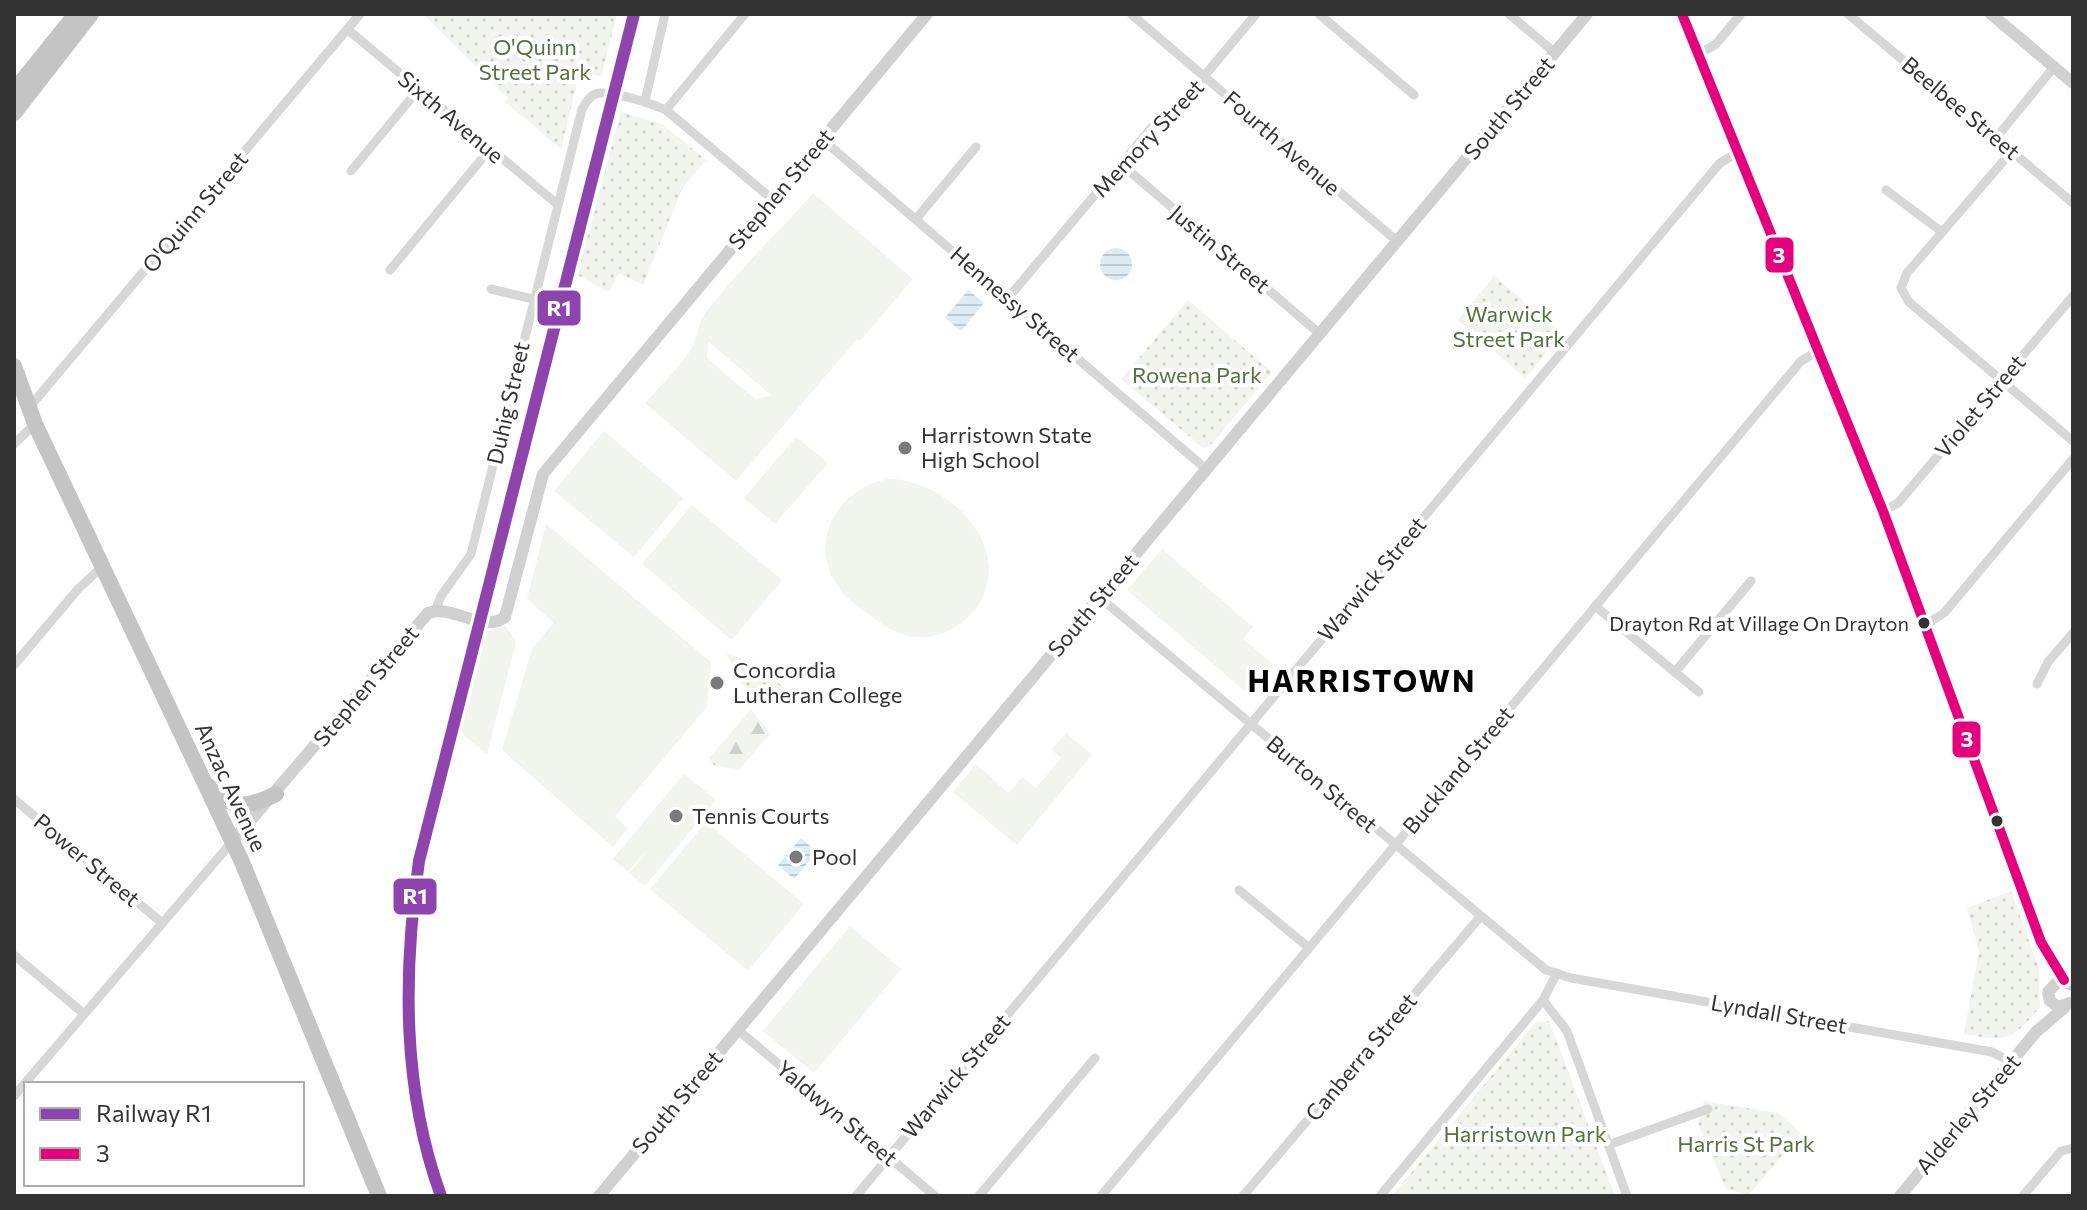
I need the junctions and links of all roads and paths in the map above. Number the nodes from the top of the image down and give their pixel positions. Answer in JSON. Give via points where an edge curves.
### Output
{"nodes":[{"id":1,"x":76,"y":14,"type":"edge"},
{"id":2,"x":91,"y":14,"type":"edge"},
{"id":3,"x":360,"y":14,"type":"edge"},
{"id":4,"x":665,"y":14,"type":"edge"},
{"id":5,"x":745,"y":14,"type":"edge"},
{"id":6,"x":927,"y":14,"type":"edge"},
{"id":7,"x":1131,"y":14,"type":"edge"},
{"id":8,"x":1256,"y":14,"type":"edge"},
{"id":9,"x":1319,"y":14,"type":"edge"},
{"id":10,"x":1509,"y":14,"type":"edge"},
{"id":11,"x":1587,"y":14,"type":"edge"},
{"id":12,"x":1682,"y":14,"type":"edge"},
{"id":13,"x":1741,"y":14,"type":"edge"},
{"id":14,"x":1848,"y":14,"type":"edge"},
{"id":15,"x":1991,"y":14,"type":"edge"},
{"id":16,"x":347,"y":29,"type":"junction"},
{"id":17,"x":1555,"y":53,"type":"junction"},
{"id":18,"x":1699,"y":54,"type":"junction"},
{"id":19,"x":2054,"y":67,"type":"junction"},
{"id":20,"x":1205,"y":76,"type":"junction"},
{"id":21,"x":2073,"y":83,"type":"edge"},
{"id":22,"x":418,"y":90,"type":"junction"},
{"id":23,"x":14,"y":91,"type":"edge"},
{"id":24,"x":1414,"y":95,"type":"dead end"},
{"id":25,"x":645,"y":101,"type":"junction"},
{"id":26,"x":666,"y":110,"type":"junction"},
{"id":27,"x":14,"y":113,"type":"edge"},
{"id":28,"x":1996,"y":138,"type":"junction"},
{"id":29,"x":823,"y":140,"type":"junction"},
{"id":30,"x":976,"y":147,"type":"dead end"},
{"id":31,"x":490,"y":149,"type":"junction"},
{"id":32,"x":2012,"y":151,"type":"junction"},
{"id":33,"x":1739,"y":152,"type":"junction"},
{"id":34,"x":1121,"y":164,"type":"junction"},
{"id":35,"x":351,"y":171,"type":"dead end"},
{"id":36,"x":1886,"y":190,"type":"dead end"},
{"id":37,"x":773,"y":200,"type":"junction"},
{"id":38,"x":2073,"y":203,"type":"edge"},
{"id":39,"x":557,"y":204,"type":"junction"},
{"id":40,"x":916,"y":219,"type":"junction"},
{"id":41,"x":1942,"y":232,"type":"junction"},
{"id":42,"x":1397,"y":241,"type":"junction"},
{"id":43,"x":390,"y":270,"type":"dead end"},
{"id":44,"x":491,"y":289,"type":"dead end"},
{"id":45,"x":2073,"y":296,"type":"edge"},
{"id":46,"x":1008,"y":298,"type":"junction"},
{"id":47,"x":533,"y":299,"type":"junction"},
{"id":48,"x":1320,"y":334,"type":"junction"},
{"id":49,"x":1820,"y":350,"type":"junction"},
{"id":50,"x":14,"y":366,"type":"edge"},
{"id":51,"x":2002,"y":380,"type":"junction"},
{"id":52,"x":26,"y":407,"type":"edge"},
{"id":53,"x":2073,"y":441,"type":"edge"},
{"id":54,"x":14,"y":444,"type":"edge"},
{"id":55,"x":2073,"y":459,"type":"edge"},
{"id":56,"x":1206,"y":469,"type":"junction"},
{"id":57,"x":1883,"y":511,"type":"junction"},
{"id":58,"x":102,"y":567,"type":"junction"},
{"id":59,"x":1751,"y":581,"type":"dead end"},
{"id":60,"x":1099,"y":597,"type":"junction"},
{"id":61,"x":1595,"y":606,"type":"junction"},
{"id":62,"x":435,"y":611,"type":"junction"},
{"id":63,"x":1925,"y":625,"type":"junction"},
{"id":64,"x":2073,"y":633,"type":"edge"},
{"id":65,"x":14,"y":665,"type":"edge"},
{"id":66,"x":1675,"y":672,"type":"junction"},
{"id":67,"x":2037,"y":684,"type":"dead end"},
{"id":68,"x":1699,"y":692,"type":"dead end"},
{"id":69,"x":1250,"y":725,"type":"junction"},
{"id":70,"x":199,"y":773,"type":"junction"},
{"id":71,"x":276,"y":794,"type":"junction"},
{"id":72,"x":14,"y":799,"type":"edge"},
{"id":73,"x":232,"y":842,"type":"junction"},
{"id":74,"x":1395,"y":846,"type":"junction"},
{"id":75,"x":1239,"y":890,"type":"dead end"},
{"id":76,"x":1480,"y":917,"type":"junction"},
{"id":77,"x":161,"y":922,"type":"junction"},
{"id":78,"x":2041,"y":942,"type":"junction"},
{"id":79,"x":1308,"y":947,"type":"junction"},
{"id":80,"x":14,"y":955,"type":"edge"},
{"id":81,"x":1546,"y":970,"type":"joint"},
{"id":82,"x":1557,"y":973,"type":"junction"},
{"id":83,"x":2069,"y":979,"type":"edge"},
{"id":84,"x":2049,"y":993,"type":"junction"},
{"id":85,"x":1543,"y":1000,"type":"junction"},
{"id":86,"x":2069,"y":1008,"type":"edge"},
{"id":87,"x":83,"y":1013,"type":"junction"},
{"id":88,"x":738,"y":1030,"type":"junction"},
{"id":89,"x":2036,"y":1032,"type":"junction"},
{"id":90,"x":1095,"y":1058,"type":"dead end"},
{"id":91,"x":2012,"y":1062,"type":"junction"},
{"id":92,"x":26,"y":1082,"type":"edge"},
{"id":93,"x":1708,"y":1109,"type":"dead end"},
{"id":94,"x":1608,"y":1145,"type":"junction"},
{"id":95,"x":2070,"y":1148,"type":"edge"},
{"id":96,"x":889,"y":1157,"type":"junction"},
{"id":97,"x":379,"y":1196,"type":"edge"},
{"id":98,"x":599,"y":1196,"type":"edge"},
{"id":99,"x":856,"y":1196,"type":"edge"},
{"id":100,"x":935,"y":1196,"type":"edge"},
{"id":101,"x":979,"y":1196,"type":"edge"},
{"id":102,"x":1101,"y":1196,"type":"edge"},
{"id":103,"x":1243,"y":1196,"type":"edge"},
{"id":104,"x":1380,"y":1196,"type":"edge"},
{"id":105,"x":1627,"y":1196,"type":"edge"},
{"id":106,"x":1900,"y":1196,"type":"edge"},
{"id":107,"x":2023,"y":1196,"type":"edge"}],
"edges":[{"from":1,"to":23,"type":"highway"},
{"from":2,"to":27,"type":"highway"},
{"from":3,"to":16,"type":"street","name":"O'Quinn Street"},
{"from":4,"to":25,"type":"street"},
{"from":5,"to":26,"type":"street"},
{"from":6,"to":29,"type":"street","name":"Stephen Street"},
{"from":7,"to":20,"type":"street","name":"Fourth Avenue"},
{"from":8,"to":20,"type":"street","name":"Memory Street"},
{"from":9,"to":24,"type":"street"},
{"from":10,"to":17,"type":"street"},
{"from":11,"to":17,"type":"street","name":"South Street"},
{"from":12,"to":18,"type":"street"},
{"from":13,"to":18,"type":"street","via":[[1716,44]]},
{"from":14,"to":28,"type":"street","name":"Beelbee Street"},
{"from":15,"to":19,"type":"street"},
{"from":16,"to":22,"type":"street","name":"Sixth Avenue"},
{"from":16,"to":52,"type":"street","name":"O'Quinn Street"},
{"from":17,"to":42,"type":"street","name":"South Street"},
{"from":18,"to":33,"type":"street"},
{"from":19,"to":21,"type":"street"},
{"from":19,"to":28,"type":"street"},
{"from":20,"to":34,"type":"street","name":"Memory Street"},
{"from":20,"to":42,"type":"street","name":"Fourth Avenue"},
{"from":22,"to":31,"type":"street","name":"Sixth Avenue"},
{"from":22,"to":35,"type":"street"},
{"from":25,"to":26,"type":"street"},
{"from":25,"to":39,"type":"street","name":"Duhig Street","via":[[600,92],[590,96]]},
{"from":26,"to":37,"type":"street"},
{"from":28,"to":32,"type":"street","name":"Beelbee Street"},
{"from":29,"to":37,"type":"street","name":"Stephen Street"},
{"from":29,"to":40,"type":"street","name":"Hennessy Street"},
{"from":30,"to":40,"type":"street"},
{"from":31,"to":39,"type":"street","name":"Sixth Avenue"},
{"from":31,"to":43,"type":"street"},
{"from":32,"to":38,"type":"street","name":"Beelbee Street"},
{"from":32,"to":41,"type":"street"},
{"from":33,"to":49,"type":"street"},
{"from":33,"to":69,"type":"street","name":"Warwick Street","via":[[1720,163]]},
{"from":34,"to":46,"type":"street","name":"Memory Street"},
{"from":34,"to":48,"type":"street","name":"Justin Street"},
{"from":36,"to":41,"type":"street"},
{"from":37,"to":62,"type":"street","name":"Stephen Street","via":[[543,474],[508,612],[501,621]]},
{"from":39,"to":47,"type":"street","name":"Duhig Street"},
{"from":40,"to":46,"type":"street","name":"Hennessy Street"},
{"from":41,"to":51,"type":"street","via":[[1907,273],[1901,288],[1909,302]]},
{"from":42,"to":48,"type":"street","name":"South Street"},
{"from":44,"to":47,"type":"street"},
{"from":45,"to":51,"type":"street","name":"Violet Street"},
{"from":46,"to":56,"type":"street","name":"Hennessy Street"},
{"from":47,"to":62,"type":"street","name":"Duhig Street","via":[[471,554]]},
{"from":48,"to":56,"type":"street","name":"South Street"},
{"from":49,"to":57,"type":"street"},
{"from":49,"to":61,"type":"street","name":"Buckland Street","via":[[1801,361]]},
{"from":50,"to":52,"type":"highway","name":"Anzac Avenue"},
{"from":51,"to":53,"type":"street"},
{"from":51,"to":57,"type":"street","name":"Violet Street","via":[[1898,503]]},
{"from":52,"to":54,"type":"street","name":"O'Quinn Street"},
{"from":52,"to":58,"type":"highway","name":"Anzac Avenue"},
{"from":55,"to":63,"type":"street","via":[[1944,613]]},
{"from":56,"to":60,"type":"street","name":"South Street"},
{"from":57,"to":63,"type":"street"},
{"from":58,"to":65,"type":"street"},
{"from":58,"to":70,"type":"highway","name":"Anzac Avenue"},
{"from":59,"to":66,"type":"street"},
{"from":60,"to":69,"type":"street","name":"Burton Street"},
{"from":60,"to":88,"type":"street","name":"South Street"},
{"from":61,"to":66,"type":"street"},
{"from":61,"to":74,"type":"street","name":"Buckland Street"},
{"from":62,"to":71,"type":"street","name":"Stephen Street","via":[[422,619]]},
{"from":63,"to":78,"type":"street"},
{"from":64,"to":67,"type":"street"},
{"from":66,"to":68,"type":"street"},
{"from":69,"to":74,"type":"street","name":"Burton Street"},
{"from":69,"to":96,"type":"street","name":"Warwick Street"},
{"from":70,"to":71,"type":"highway","via":[[213,791],[237,806]]},
{"from":70,"to":73,"type":"highway","name":"Anzac Avenue"},
{"from":71,"to":73,"type":"street","name":"Stephen Street"},
{"from":72,"to":77,"type":"street","name":"Power Street"},
{"from":73,"to":77,"type":"street","name":"Stephen Street"},
{"from":73,"to":97,"type":"highway","name":"Anzac Avenue"},
{"from":74,"to":76,"type":"street","name":"Burton Street"},
{"from":74,"to":79,"type":"street","name":"Buckland Street"},
{"from":75,"to":79,"type":"street"},
{"from":76,"to":81,"type":"street","name":"Burton Street"},
{"from":76,"to":103,"type":"street","name":"Canberra Street"},
{"from":77,"to":87,"type":"street","name":"Stephen Street"},
{"from":78,"to":83,"type":"street"},
{"from":78,"to":84,"type":"street"},
{"from":79,"to":102,"type":"street","name":"Buckland Street"},
{"from":80,"to":87,"type":"street"},
{"from":81,"to":82,"type":"street","name":"Lyndall Street"},
{"from":82,"to":85,"type":"street"},
{"from":82,"to":91,"type":"street","name":"Lyndall Street","via":[[1992,1052]]},
{"from":83,"to":84,"type":"street"},
{"from":84,"to":86,"type":"street","via":[[2055,1006]]},
{"from":84,"to":89,"type":"street","name":"Alderley Street"},
{"from":85,"to":94,"type":"street","via":[[1567,1031]]},
{"from":85,"to":104,"type":"street"},
{"from":86,"to":89,"type":"street","name":"Alderley Street"},
{"from":87,"to":92,"type":"street","name":"Stephen Street"},
{"from":88,"to":96,"type":"street","name":"Yaldwyn Street"},
{"from":88,"to":98,"type":"street","name":"South Street"},
{"from":89,"to":91,"type":"street","name":"Alderley Street"},
{"from":90,"to":101,"type":"street"},
{"from":91,"to":106,"type":"street","name":"Alderley Street"},
{"from":93,"to":94,"type":"street"},
{"from":94,"to":105,"type":"street"},
{"from":95,"to":107,"type":"street","via":[[2058,1154]]},
{"from":96,"to":99,"type":"street","name":"Warwick Street"},
{"from":96,"to":100,"type":"street","name":"Yaldwyn Street"}]}
